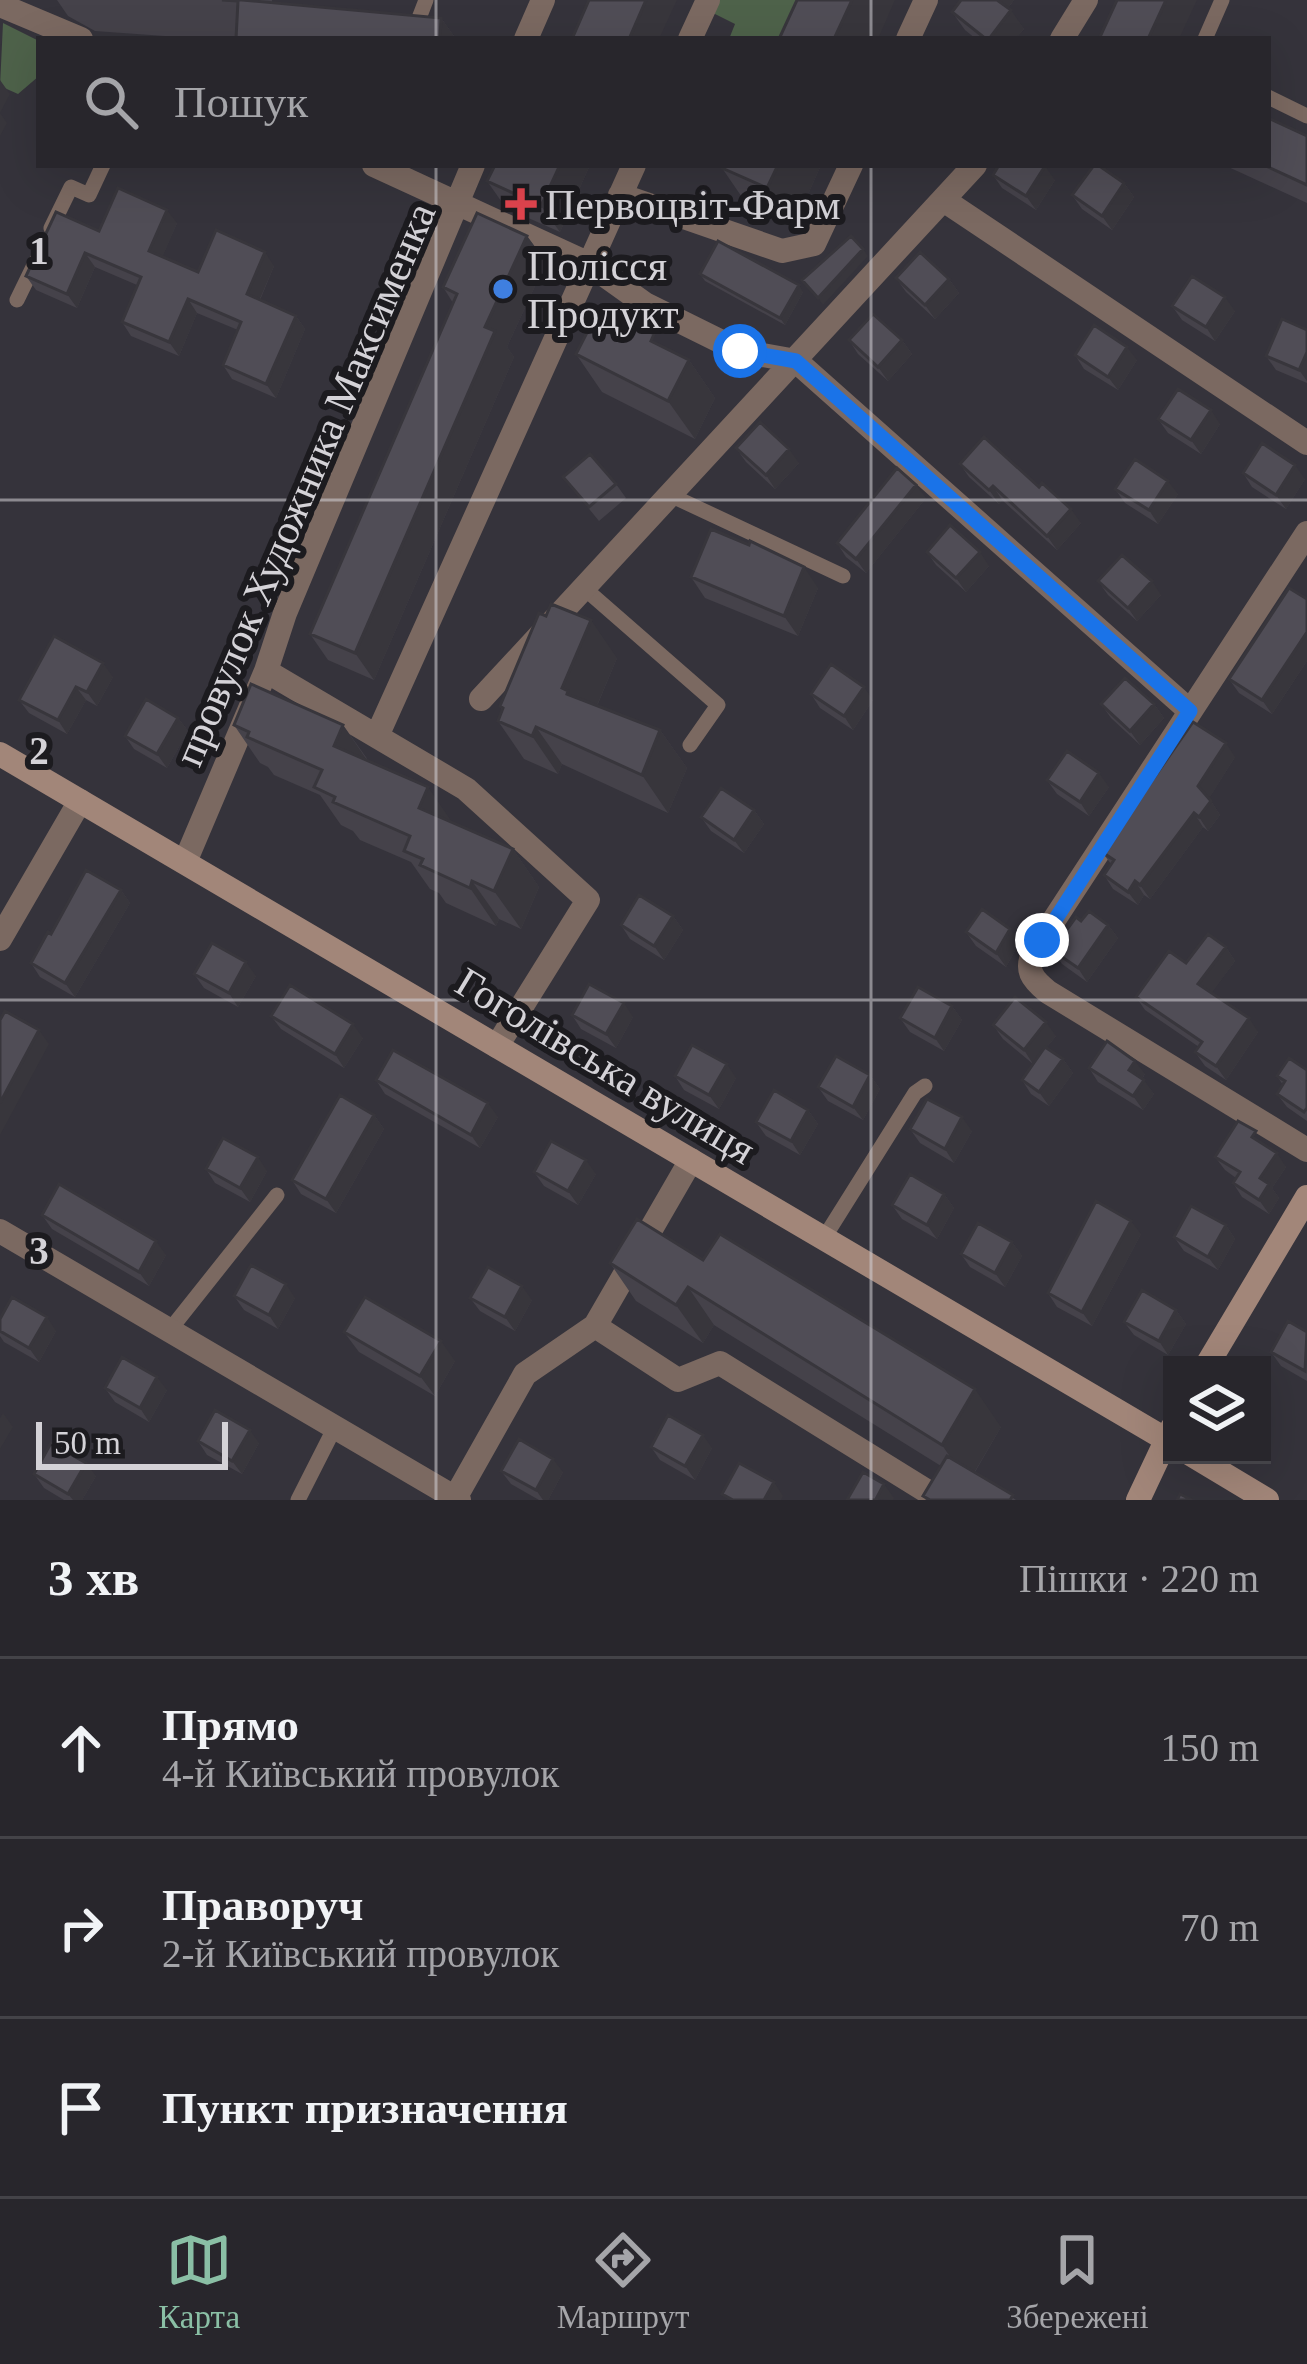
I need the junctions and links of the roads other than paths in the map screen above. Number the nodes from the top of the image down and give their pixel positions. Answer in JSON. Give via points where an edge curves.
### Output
{"nodes":[{"id":1,"x":426,"y":0,"type":"edge"},
{"id":2,"x":542,"y":0,"type":"edge"},
{"id":3,"x":708,"y":0,"type":"edge"},
{"id":4,"x":926,"y":0,"type":"edge"},
{"id":5,"x":1086,"y":0,"type":"edge"},
{"id":6,"x":1222,"y":0,"type":"edge"},
{"id":7,"x":0,"y":5,"type":"edge"},
{"id":8,"x":74,"y":36,"type":"edge"},
{"id":9,"x":412,"y":36,"type":"edge"},
{"id":10,"x":527,"y":36,"type":"edge"},
{"id":11,"x":691,"y":36,"type":"edge"},
{"id":12,"x":909,"y":36,"type":"edge"},
{"id":13,"x":1063,"y":36,"type":"edge"},
{"id":14,"x":1206,"y":36,"type":"edge"},
{"id":15,"x":1271,"y":99,"type":"edge"},
{"id":16,"x":1307,"y":116,"type":"edge"},
{"id":17,"x":102,"y":168,"type":"edge"},
{"id":18,"x":381,"y":168,"type":"edge"},
{"id":19,"x":471,"y":168,"type":"edge"},
{"id":20,"x":633,"y":168,"type":"edge"},
{"id":21,"x":849,"y":168,"type":"edge"},
{"id":22,"x":972,"y":168,"type":"edge"},
{"id":23,"x":620,"y":195,"type":"junction"},
{"id":24,"x":457,"y":201,"type":"junction"},
{"id":25,"x":945,"y":201,"type":"junction"},
{"id":26,"x":589,"y":265,"type":"junction"},
{"id":27,"x":17,"y":300,"type":"dead end"},
{"id":28,"x":796,"y":361,"type":"junction"},
{"id":29,"x":1307,"y":443,"type":"edge"},
{"id":30,"x":670,"y":496,"type":"junction"},
{"id":31,"x":1307,"y":532,"type":"edge"},
{"id":32,"x":843,"y":576,"type":"dead end"},
{"id":33,"x":584,"y":588,"type":"junction"},
{"id":34,"x":266,"y":671,"type":"junction"},
{"id":35,"x":481,"y":698,"type":"dead end"},
{"id":36,"x":1190,"y":711,"type":"junction"},
{"id":37,"x":377,"y":736,"type":"junction"},
{"id":38,"x":691,"y":745,"type":"dead end"},
{"id":39,"x":0,"y":754,"type":"edge"},
{"id":40,"x":80,"y":801,"type":"junction"},
{"id":41,"x":185,"y":862,"type":"junction"},
{"id":42,"x":0,"y":939,"type":"edge"},
{"id":43,"x":496,"y":1046,"type":"junction"},
{"id":44,"x":925,"y":1086,"type":"dead end"},
{"id":45,"x":1307,"y":1150,"type":"edge"},
{"id":46,"x":691,"y":1160,"type":"junction"},
{"id":47,"x":277,"y":1195,"type":"dead end"},
{"id":48,"x":1307,"y":1197,"type":"edge"},
{"id":49,"x":0,"y":1231,"type":"edge"},
{"id":50,"x":824,"y":1238,"type":"junction"},
{"id":51,"x":595,"y":1326,"type":"junction"},
{"id":52,"x":169,"y":1330,"type":"junction"},
{"id":53,"x":1212,"y":1356,"type":"edge"},
{"id":54,"x":334,"y":1429,"type":"junction"},
{"id":55,"x":1163,"y":1433,"type":"edge"},
{"id":56,"x":1163,"y":1451,"type":"edge"},
{"id":57,"x":1207,"y":1464,"type":"edge"},
{"id":58,"x":456,"y":1499,"type":"edge"},
{"id":59,"x":298,"y":1500,"type":"edge"},
{"id":60,"x":941,"y":1500,"type":"edge"},
{"id":61,"x":1138,"y":1500,"type":"edge"},
{"id":62,"x":1267,"y":1500,"type":"edge"}],
"edges":[{"from":1,"to":9,"type":"lane"},
{"from":2,"to":10,"type":"street"},
{"from":3,"to":11,"type":"street"},
{"from":4,"to":12,"type":"street"},
{"from":5,"to":13,"type":"street"},
{"from":6,"to":14,"type":"lane"},
{"from":7,"to":8,"type":"street"},
{"from":15,"to":16,"type":"lane"},
{"from":17,"to":27,"type":"lane","via":[[89,195],[71,187]]},
{"from":18,"to":24,"type":"street"},
{"from":19,"to":24,"type":"street"},
{"from":20,"to":23,"type":"street"},
{"from":21,"to":23,"type":"street","via":[[814,244],[782,251]]},
{"from":22,"to":25,"type":"street"},
{"from":23,"to":26,"type":"street"},
{"from":24,"to":26,"type":"street","name":"провулок Художника Максименка"},
{"from":24,"to":34,"type":"street","name":"провулок Художника Максименка"},
{"from":25,"to":28,"type":"street"},
{"from":25,"to":29,"type":"street"},
{"from":26,"to":28,"type":"street","name":"провулок Художника Максименка","via":[[645,304],[740,351]]},
{"from":26,"to":37,"type":"street"},
{"from":28,"to":30,"type":"street"},
{"from":28,"to":36,"type":"street"},
{"from":30,"to":32,"type":"lane"},
{"from":30,"to":33,"type":"street"},
{"from":31,"to":36,"type":"street"},
{"from":33,"to":35,"type":"street"},
{"from":33,"to":38,"type":"lane","via":[[718,705]]},
{"from":34,"to":37,"type":"street"},
{"from":34,"to":41,"type":"street","name":"провулок Художника Максименка"},
{"from":36,"to":45,"type":"street","via":[[1035,949],[1032,980]]},
{"from":37,"to":43,"type":"street","via":[[466,789],[588,901]]},
{"from":39,"to":40,"type":"street","name":"Гоголівська вулиця"},
{"from":40,"to":41,"type":"street","name":"Гоголівська вулиця"},
{"from":40,"to":42,"type":"street"},
{"from":41,"to":43,"type":"street","name":"Гоголівська вулиця"},
{"from":43,"to":46,"type":"street","name":"Гоголівська вулиця"},
{"from":44,"to":50,"type":"lane"},
{"from":46,"to":50,"type":"street","name":"Гоголівська вулиця"},
{"from":46,"to":51,"type":"street"},
{"from":47,"to":52,"type":"lane"},
{"from":48,"to":53,"type":"street"},
{"from":49,"to":52,"type":"street"},
{"from":50,"to":55,"type":"street","name":"Гоголівська вулиця"},
{"from":51,"to":58,"type":"street","via":[[526,1374]]},
{"from":51,"to":60,"type":"street","via":[[678,1380],[721,1363]]},
{"from":52,"to":54,"type":"street"},
{"from":54,"to":58,"type":"street"},
{"from":54,"to":59,"type":"lane"},
{"from":56,"to":61,"type":"street"},
{"from":57,"to":62,"type":"street"}]}
